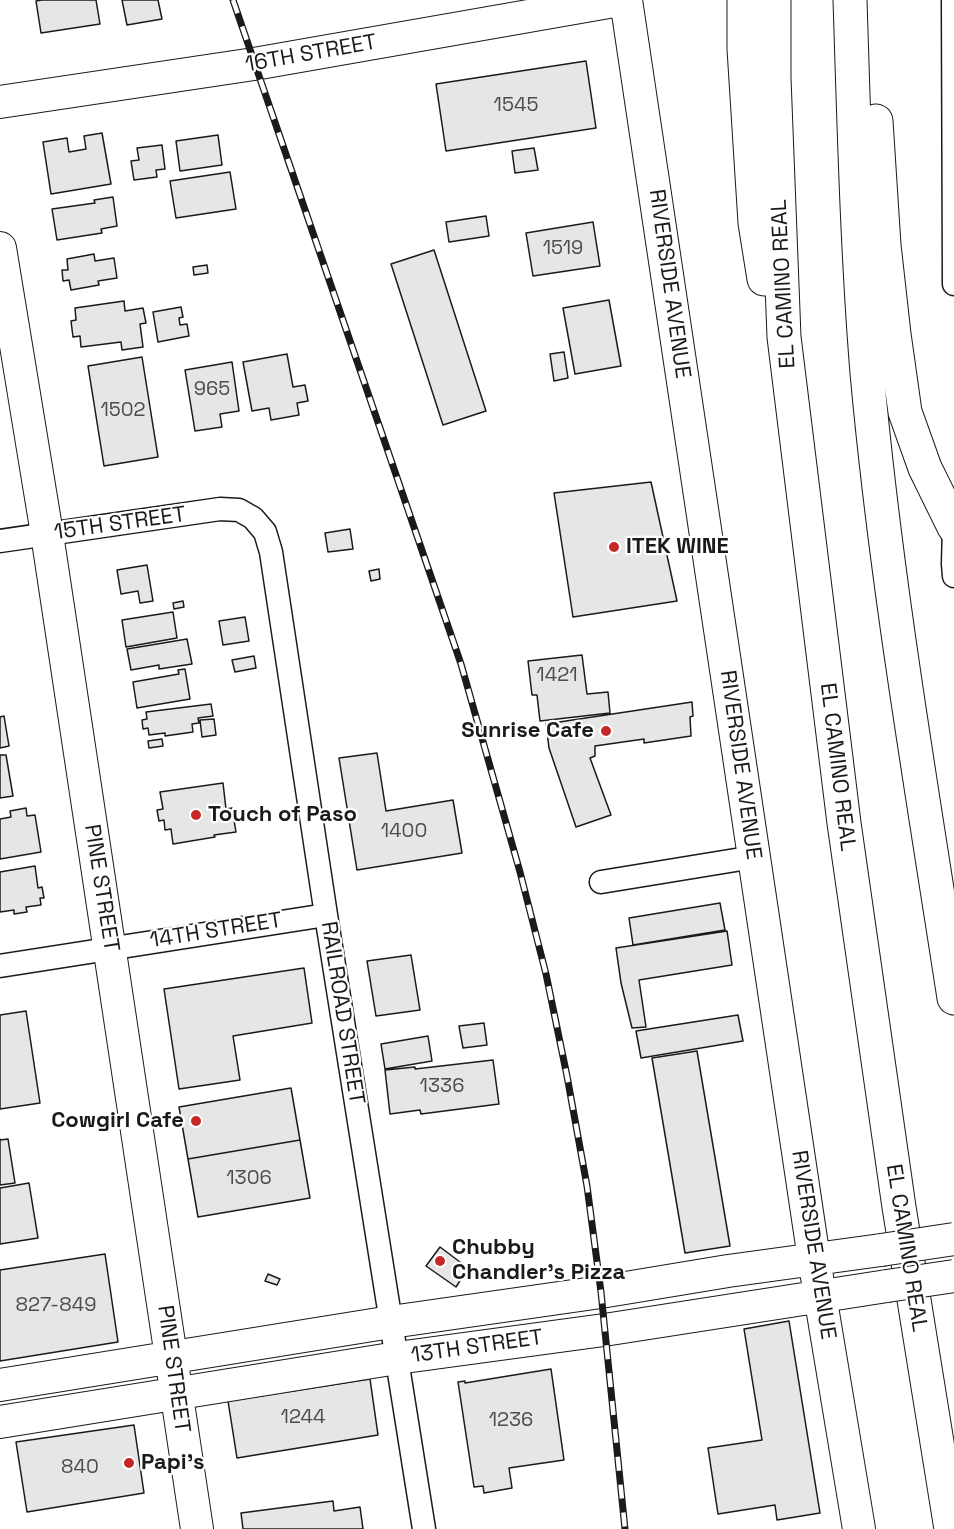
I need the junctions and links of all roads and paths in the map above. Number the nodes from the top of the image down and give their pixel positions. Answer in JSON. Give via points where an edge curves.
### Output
{"nodes":[{"id":1,"x":620,"y":0,"type":"edge"},
{"id":2,"x":626,"y":0,"type":"edge"},
{"id":3,"x":744,"y":0,"type":"edge"},
{"id":4,"x":774,"y":0,"type":"edge"},
{"id":5,"x":851,"y":0,"type":"edge"},
{"id":6,"x":953,"y":0,"type":"edge"},
{"id":7,"x":0,"y":102,"type":"edge"},
{"id":8,"x":0,"y":248,"type":"edge"},
{"id":9,"x":954,"y":284,"type":"edge"},
{"id":10,"x":784,"y":337,"type":"junction"},
{"id":11,"x":239,"y":510,"type":"joint"},
{"id":12,"x":954,"y":527,"type":"edge"},
{"id":13,"x":47,"y":534,"type":"junction"},
{"id":14,"x":0,"y":541,"type":"edge"},
{"id":15,"x":954,"y":576,"type":"edge"},
{"id":16,"x":754,"y":857,"type":"junction"},
{"id":17,"x":601,"y":882,"type":"dead end"},
{"id":18,"x":326,"y":915,"type":"junction"},
{"id":19,"x":110,"y":947,"type":"junction"},
{"id":20,"x":0,"y":966,"type":"edge"},
{"id":21,"x":954,"y":998,"type":"edge"},
{"id":22,"x":954,"y":1239,"type":"edge"},
{"id":23,"x":814,"y":1259,"type":"junction"},
{"id":24,"x":954,"y":1276,"type":"edge"},
{"id":25,"x":821,"y":1297,"type":"junction"},
{"id":26,"x":391,"y":1322,"type":"junction"},
{"id":27,"x":171,"y":1357,"type":"junction"},
{"id":28,"x":397,"y":1358,"type":"junction"},
{"id":29,"x":0,"y":1385,"type":"edge"},
{"id":30,"x":177,"y":1394,"type":"junction"},
{"id":31,"x":0,"y":1422,"type":"edge"},
{"id":32,"x":197,"y":1529,"type":"edge"},
{"id":33,"x":424,"y":1529,"type":"edge"},
{"id":34,"x":859,"y":1529,"type":"edge"},
{"id":35,"x":951,"y":1529,"type":"edge"}],
"edges":[{"from":1,"to":7,"type":"main road","name":"16TH STREET","via":[[254,64]]},
{"from":2,"to":16,"type":"main road","name":"RIVERSIDE AVENUE"},
{"from":3,"to":10,"type":"highway","via":[[755,223],[766,293]]},
{"from":4,"to":10,"type":"highway","name":"EL CAMINO REAL"},
{"from":5,"to":12,"type":"highway","via":[[873,88],[885,245],[905,412],[925,468]]},
{"from":5,"to":21,"type":"highway","via":[[867,372],[896,616]]},
{"from":6,"to":9,"type":"street"},
{"from":8,"to":13,"type":"main road","name":"PINE STREET"},
{"from":10,"to":35,"type":"highway","name":"EL CAMINO REAL","via":[[844,823],[897,1196]]},
{"from":11,"to":13,"type":"street","name":"15TH STREET","via":[[220,509]]},
{"from":11,"to":18,"type":"street","name":"RAILROAD STREET","via":[[265,532],[271,552]]},
{"from":12,"to":15,"type":"street"},
{"from":13,"to":14,"type":"street","name":"15TH STREET"},
{"from":13,"to":19,"type":"main road","name":"PINE STREET"},
{"from":16,"to":17,"type":"street"},
{"from":16,"to":23,"type":"main road","name":"RIVERSIDE AVENUE"},
{"from":18,"to":19,"type":"street","name":"14TH STREET"},
{"from":18,"to":26,"type":"street","name":"RAILROAD STREET"},
{"from":19,"to":20,"type":"street","name":"14TH STREET"},
{"from":19,"to":27,"type":"main road","name":"PINE STREET"},
{"from":22,"to":23,"type":"main road","name":"13TH STREET","bridge":true},
{"from":23,"to":25,"type":"main road","name":"RIVERSIDE AVENUE"},
{"from":23,"to":26,"type":"main road","name":"13TH STREET"},
{"from":24,"to":25,"type":"main road","name":"13TH STREET","bridge":true},
{"from":25,"to":28,"type":"main road","name":"13TH STREET"},
{"from":25,"to":34,"type":"main road","name":"RIVERSIDE AVENUE"},
{"from":26,"to":27,"type":"main road","name":"13TH STREET"},
{"from":26,"to":28,"type":"street","name":"RAILROAD STREET"},
{"from":27,"to":29,"type":"main road","name":"13TH STREET"},
{"from":27,"to":30,"type":"main road","name":"PINE STREET"},
{"from":28,"to":30,"type":"main road","name":"13TH STREET"},
{"from":28,"to":33,"type":"street","name":"RAILROAD STREET"},
{"from":30,"to":31,"type":"main road","name":"13TH STREET"},
{"from":30,"to":32,"type":"main road","name":"PINE STREET"}]}
